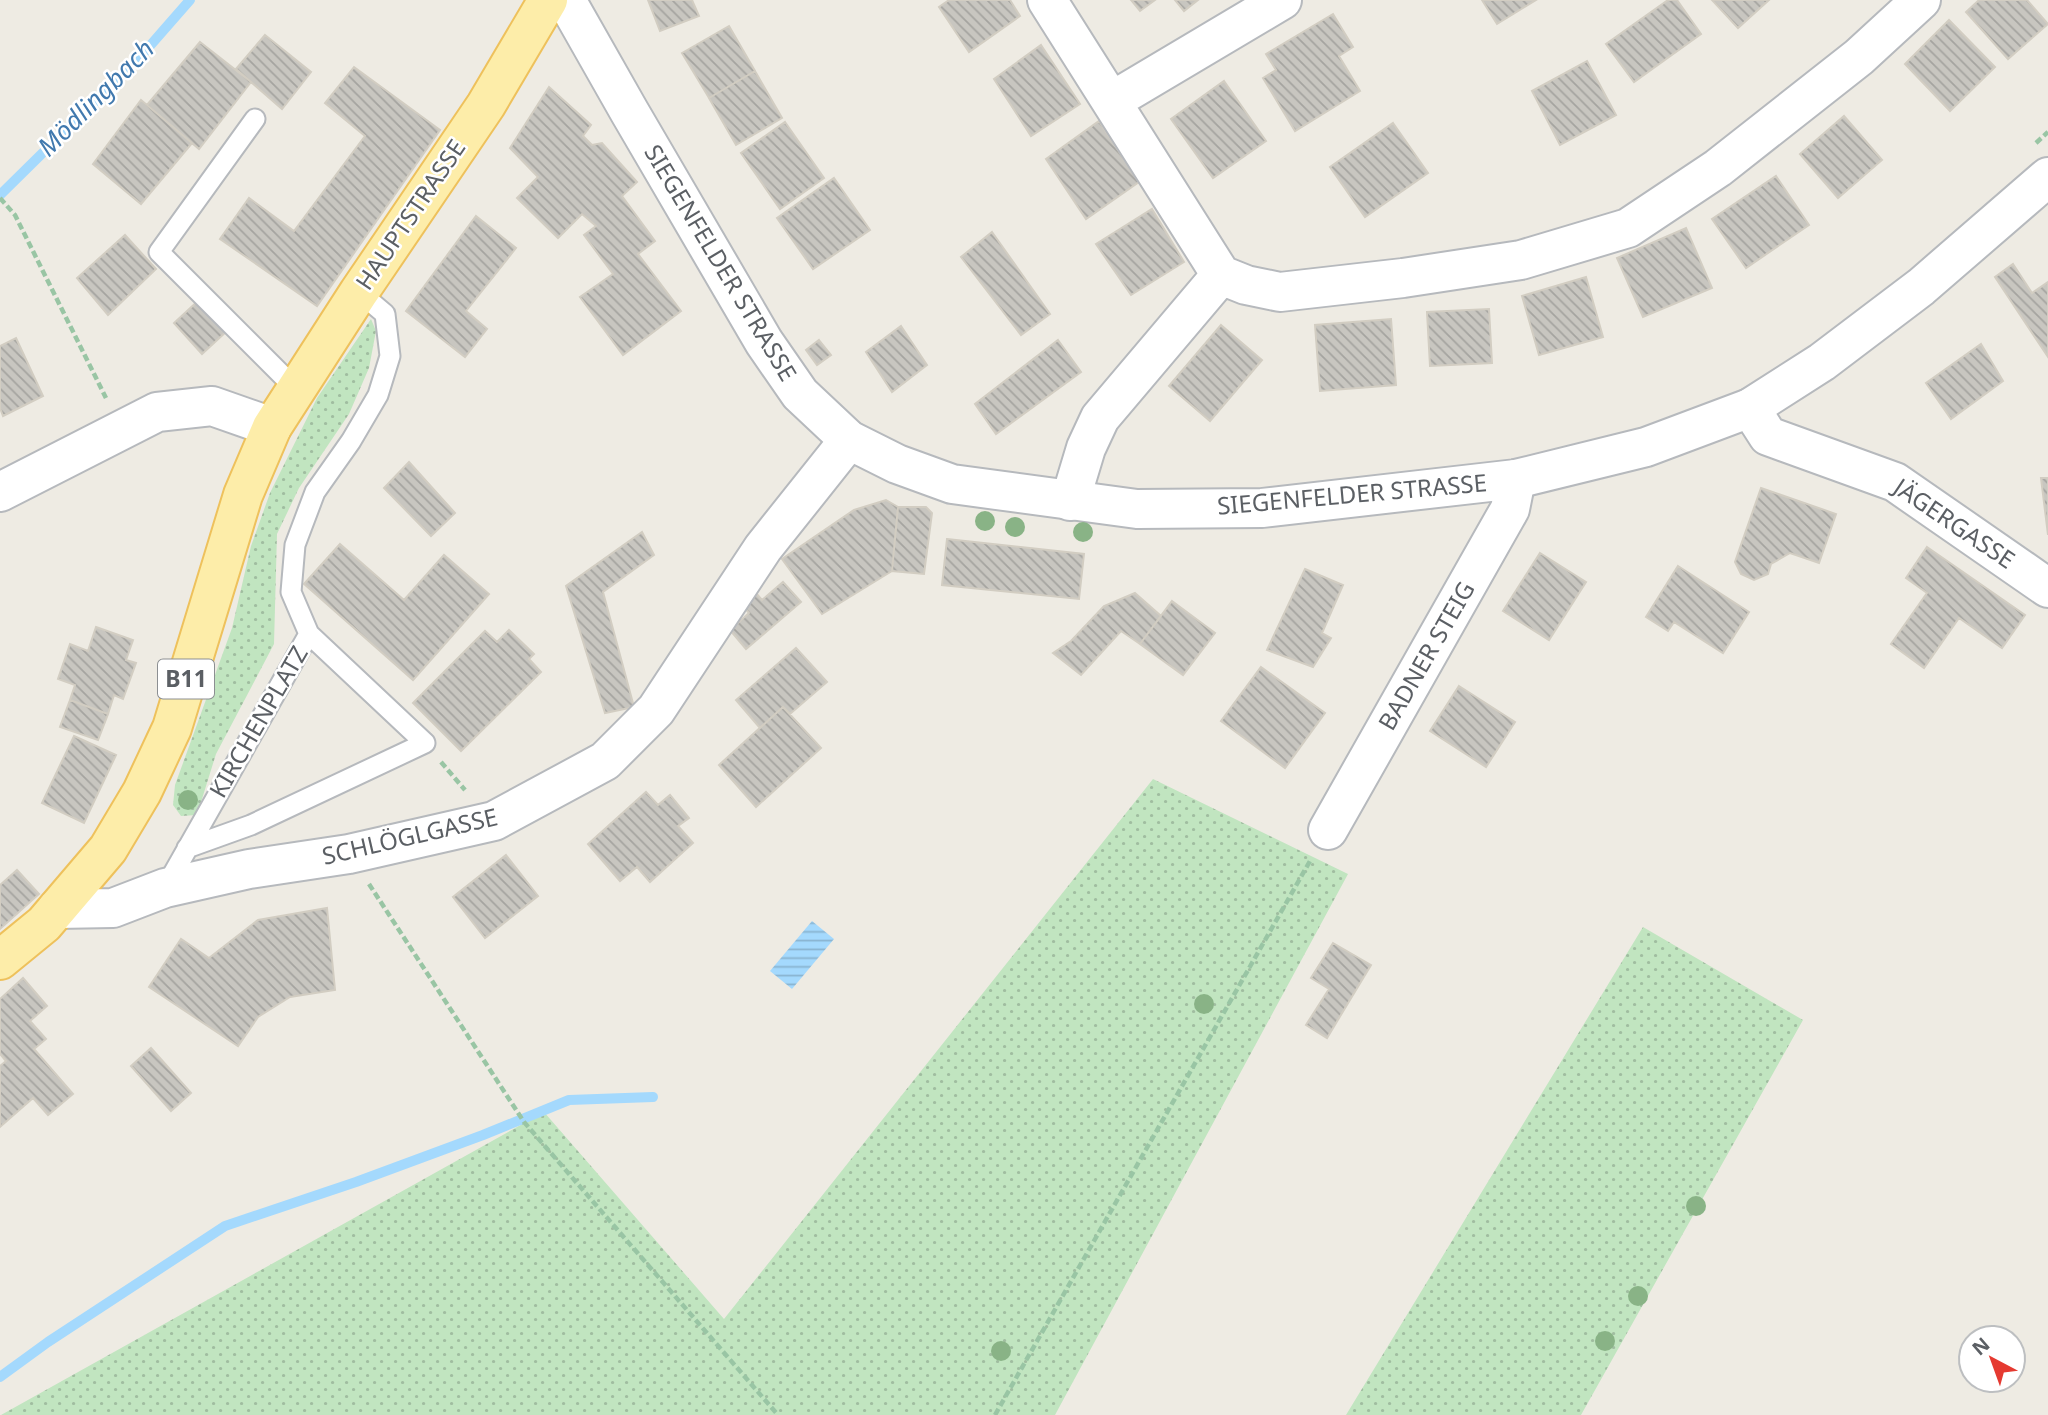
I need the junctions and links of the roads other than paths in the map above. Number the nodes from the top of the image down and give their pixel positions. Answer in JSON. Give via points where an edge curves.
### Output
{"nodes":[{"id":1,"x":548,"y":0,"type":"edge"},
{"id":2,"x":566,"y":0,"type":"edge"},
{"id":3,"x":1047,"y":0,"type":"edge"},
{"id":4,"x":1282,"y":0,"type":"edge"},
{"id":5,"x":1921,"y":0,"type":"edge"},
{"id":6,"x":1112,"y":101,"type":"junction"},
{"id":7,"x":255,"y":119,"type":"dead end"},
{"id":8,"x":2039,"y":162,"type":"edge"},
{"id":9,"x":1221,"y":275,"type":"junction"},
{"id":10,"x":359,"y":292,"type":"junction"},
{"id":11,"x":296,"y":389,"type":"junction"},
{"id":12,"x":1750,"y":408,"type":"junction"},
{"id":13,"x":272,"y":427,"type":"junction"},
{"id":14,"x":849,"y":440,"type":"junction"},
{"id":15,"x":1516,"y":479,"type":"junction"},
{"id":16,"x":0,"y":492,"type":"edge"},
{"id":17,"x":1070,"y":501,"type":"junction"},
{"id":18,"x":2048,"y":588,"type":"edge"},
{"id":19,"x":309,"y":634,"type":"junction"},
{"id":20,"x":1328,"y":830,"type":"road end"},
{"id":21,"x":187,"y":848,"type":"junction"},
{"id":22,"x":165,"y":888,"type":"junction"},
{"id":23,"x":57,"y":909,"type":"junction"},
{"id":24,"x":0,"y":960,"type":"edge"}],
"edges":[{"from":1,"to":10,"type":"main road","name":"HAUPTSTRASSE","number":"B11","via":[[486,105]]},
{"from":2,"to":14,"type":"street","name":"SIEGENFELDER STRASSE","via":[[764,342],[800,394]]},
{"from":3,"to":6,"type":"street"},
{"from":4,"to":6,"type":"street"},
{"from":5,"to":9,"type":"street","via":[[1858,57],[1718,168],[1628,228],[1521,260],[1403,278],[1280,292]]},
{"from":6,"to":9,"type":"street"},
{"from":7,"to":11,"type":"lane","via":[[159,252]]},
{"from":8,"to":12,"type":"street","name":"SIEGENFELDER STRASSE","via":[[1920,287],[1822,362]]},
{"from":9,"to":17,"type":"street","via":[[1101,418],[1086,448]]},
{"from":10,"to":11,"type":"main road","name":"HAUPTSTRASSE","number":"B11"},
{"from":10,"to":19,"type":"lane","name":"KIRCHENPLATZ","via":[[385,314],[390,356],[378,396],[315,492],[295,545],[291,592]]},
{"from":11,"to":13,"type":"main road","name":"HAUPTSTRASSE","number":"B11"},
{"from":12,"to":15,"type":"street","name":"SIEGENFELDER STRASSE","via":[[1646,447]]},
{"from":12,"to":18,"type":"street","name":"JÄGERGASSE","via":[[1768,436],[1895,482]]},
{"from":13,"to":16,"type":"street","via":[[212,406],[157,412]]},
{"from":13,"to":23,"type":"main road","number":"B11","via":[[243,495],[172,728],[108,849]]},
{"from":14,"to":17,"type":"street","name":"SIEGENFELDER STRASSE","via":[[952,484]]},
{"from":14,"to":22,"type":"street","name":"SCHLÖGLGASSE","via":[[763,548],[656,710],[605,761],[494,821],[349,855],[249,869]]},
{"from":15,"to":17,"type":"street","name":"SIEGENFELDER STRASSE","via":[[1262,508],[1137,509]]},
{"from":15,"to":20,"type":"street","name":"BADNER STEIG","via":[[1510,509]]},
{"from":19,"to":21,"type":"lane","name":"KIRCHENPLATZ"},
{"from":19,"to":21,"type":"lane","via":[[425,743],[251,825]]},
{"from":21,"to":22,"type":"lane","name":"KIRCHENPLATZ"},
{"from":22,"to":23,"type":"street","name":"SCHLÖGLGASSE","via":[[113,908]]},
{"from":23,"to":24,"type":"main road","number":"B11"}]}
